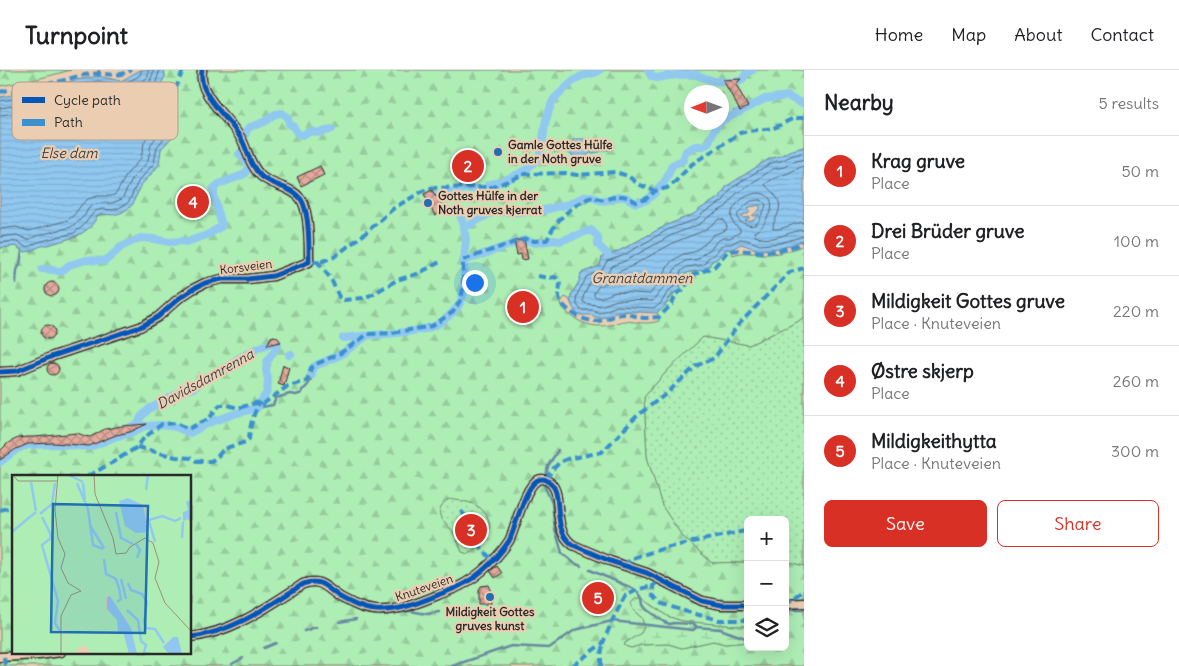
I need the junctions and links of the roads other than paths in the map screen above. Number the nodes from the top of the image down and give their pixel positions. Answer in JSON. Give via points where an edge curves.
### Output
{"nodes":[{"id":1,"x":202,"y":70,"type":"edge"},
{"id":2,"x":0,"y":372,"type":"edge"},
{"id":3,"x":804,"y":603,"type":"edge"},
{"id":4,"x":789,"y":604,"type":"edge"},
{"id":5,"x":744,"y":605,"type":"edge"},
{"id":6,"x":191,"y":637,"type":"edge"},
{"id":7,"x":46,"y":654,"type":"edge"},
{"id":8,"x":0,"y":657,"type":"edge"}],
"edges":[{"from":1,"to":2,"type":"street","name":"Korsveien","via":[[206,93],[232,124],[259,174],[301,198],[306,209],[309,262],[273,276],[205,283],[178,299],[158,318],[140,327],[17,371]]},
{"from":3,"to":4,"type":"street"},
{"from":5,"to":6,"type":"street","name":"Knuteveien","via":[[702,601],[647,574],[573,545],[562,532],[554,487],[543,479],[529,489],[510,540],[493,561],[474,578],[450,590],[399,608],[375,610],[360,607],[325,585],[310,582],[233,625]]},
{"from":7,"to":8,"type":"street"}]}
